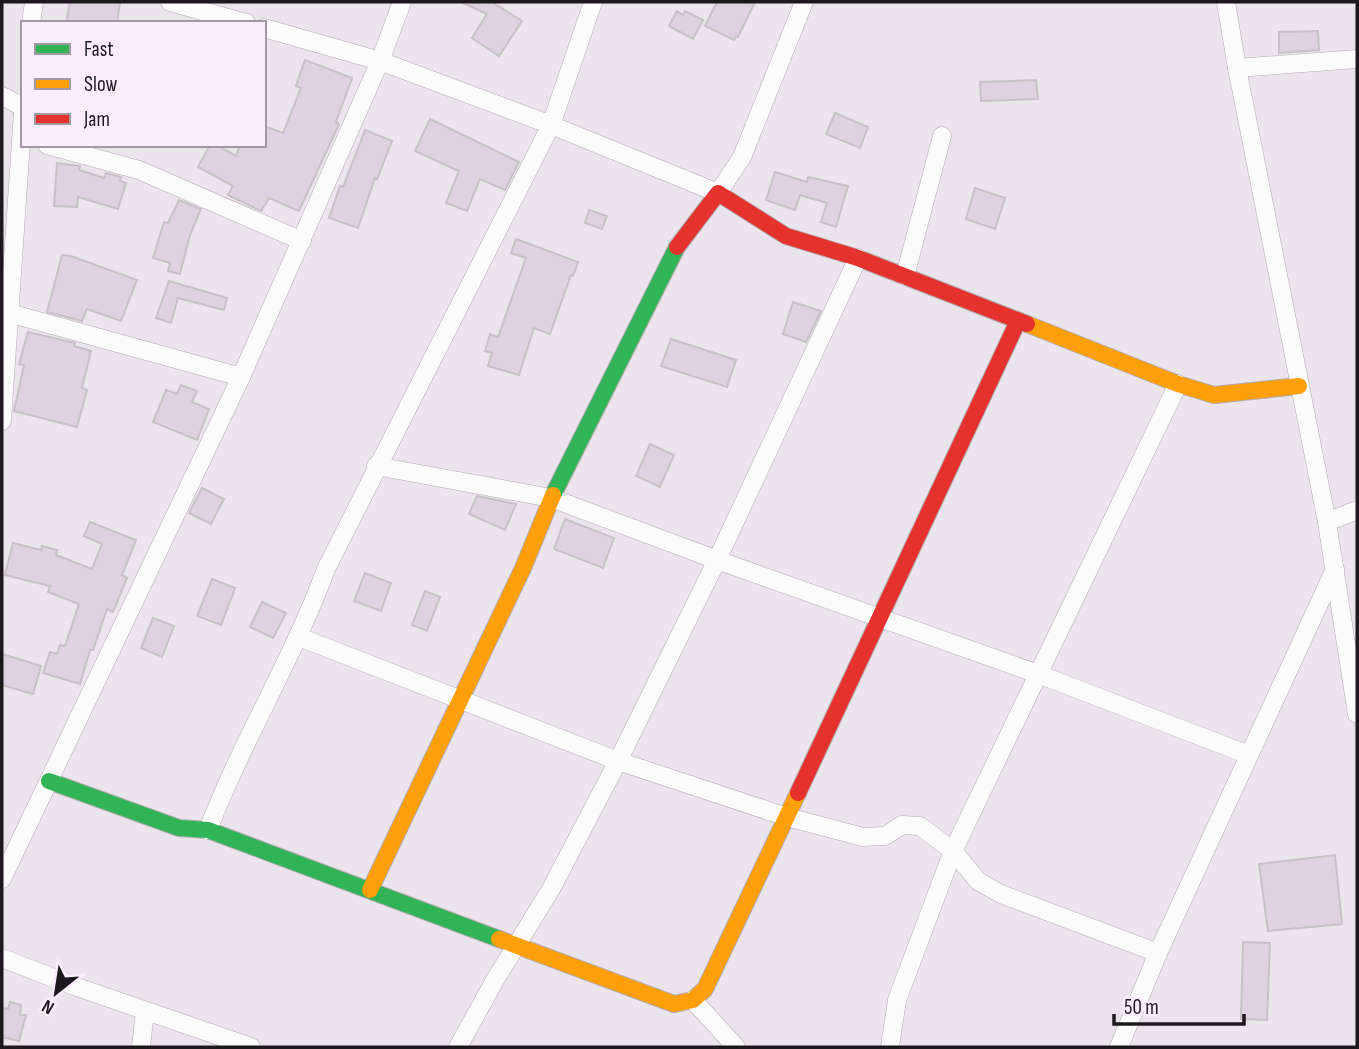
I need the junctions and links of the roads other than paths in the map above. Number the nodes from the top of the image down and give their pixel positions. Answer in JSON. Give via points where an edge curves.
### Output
{"nodes":[{"id":1,"x":34,"y":2,"type":"edge"},
{"id":2,"x":170,"y":2,"type":"edge"},
{"id":3,"x":402,"y":2,"type":"edge"},
{"id":4,"x":593,"y":2,"type":"edge"},
{"id":5,"x":804,"y":2,"type":"edge"},
{"id":6,"x":1226,"y":2,"type":"edge"},
{"id":7,"x":194,"y":5,"type":"edge"},
{"id":8,"x":32,"y":21,"type":"edge"},
{"id":9,"x":240,"y":21,"type":"edge"},
{"id":10,"x":266,"y":29,"type":"edge"},
{"id":11,"x":1357,"y":59,"type":"edge"},
{"id":12,"x":380,"y":61,"type":"junction"},
{"id":13,"x":1237,"y":68,"type":"junction"},
{"id":14,"x":2,"y":96,"type":"edge"},
{"id":15,"x":21,"y":109,"type":"edge"},
{"id":16,"x":551,"y":125,"type":"junction"},
{"id":17,"x":942,"y":136,"type":"dead end"},
{"id":18,"x":21,"y":147,"type":"edge"},
{"id":19,"x":54,"y":147,"type":"edge"},
{"id":20,"x":718,"y":193,"type":"junction"},
{"id":21,"x":302,"y":241,"type":"junction"},
{"id":22,"x":858,"y":258,"type":"junction"},
{"id":23,"x":905,"y":276,"type":"junction"},
{"id":24,"x":9,"y":313,"type":"junction"},
{"id":25,"x":1017,"y":321,"type":"junction"},
{"id":26,"x":241,"y":377,"type":"junction"},
{"id":27,"x":1178,"y":384,"type":"junction"},
{"id":28,"x":1299,"y":386,"type":"junction"},
{"id":29,"x":2,"y":421,"type":"edge"},
{"id":30,"x":376,"y":466,"type":"junction"},
{"id":31,"x":551,"y":498,"type":"junction"},
{"id":32,"x":1357,"y":510,"type":"edge"},
{"id":33,"x":1327,"y":522,"type":"junction"},
{"id":34,"x":717,"y":561,"type":"junction"},
{"id":35,"x":1335,"y":569,"type":"junction"},
{"id":36,"x":880,"y":617,"type":"junction"},
{"id":37,"x":299,"y":637,"type":"junction"},
{"id":38,"x":1038,"y":674,"type":"junction"},
{"id":39,"x":461,"y":700,"type":"junction"},
{"id":40,"x":1357,"y":714,"type":"edge"},
{"id":41,"x":1249,"y":755,"type":"junction"},
{"id":42,"x":618,"y":761,"type":"junction"},
{"id":43,"x":49,"y":780,"type":"junction"},
{"id":44,"x":788,"y":817,"type":"junction"},
{"id":45,"x":208,"y":830,"type":"junction"},
{"id":46,"x":953,"y":851,"type":"junction"},
{"id":47,"x":2,"y":879,"type":"edge"},
{"id":48,"x":370,"y":890,"type":"junction"},
{"id":49,"x":517,"y":944,"type":"junction"},
{"id":50,"x":1158,"y":953,"type":"junction"},
{"id":51,"x":2,"y":958,"type":"edge"},
{"id":52,"x":693,"y":1000,"type":"junction"},
{"id":53,"x":145,"y":1011,"type":"junction"},
{"id":54,"x":141,"y":1047,"type":"edge"},
{"id":55,"x":251,"y":1047,"type":"edge"},
{"id":56,"x":458,"y":1047,"type":"edge"},
{"id":57,"x":736,"y":1047,"type":"edge"},
{"id":58,"x":890,"y":1047,"type":"edge"},
{"id":59,"x":1119,"y":1047,"type":"edge"}],
"edges":[{"from":1,"to":8,"type":"street"},
{"from":2,"to":7,"type":"street"},
{"from":3,"to":12,"type":"street"},
{"from":4,"to":16,"type":"street"},
{"from":5,"to":20,"type":"street","via":[[742,157]]},
{"from":6,"to":13,"type":"street"},
{"from":7,"to":9,"type":"street"},
{"from":10,"to":12,"type":"street"},
{"from":11,"to":13,"type":"street"},
{"from":12,"to":16,"type":"street"},
{"from":12,"to":21,"type":"street"},
{"from":13,"to":28,"type":"street"},
{"from":14,"to":15,"type":"street"},
{"from":16,"to":20,"type":"street"},
{"from":16,"to":30,"type":"street"},
{"from":17,"to":23,"type":"street"},
{"from":18,"to":24,"type":"street"},
{"from":19,"to":21,"type":"street","via":[[139,170]]},
{"from":20,"to":22,"type":"street","via":[[786,236]]},
{"from":20,"to":31,"type":"street","via":[[681,239]]},
{"from":21,"to":26,"type":"street"},
{"from":22,"to":23,"type":"street"},
{"from":22,"to":34,"type":"street"},
{"from":23,"to":25,"type":"street"},
{"from":24,"to":26,"type":"street"},
{"from":24,"to":29,"type":"street"},
{"from":25,"to":27,"type":"street"},
{"from":25,"to":36,"type":"street"},
{"from":26,"to":43,"type":"street"},
{"from":27,"to":28,"type":"street","via":[[1214,395]]},
{"from":27,"to":38,"type":"street"},
{"from":28,"to":33,"type":"street"},
{"from":30,"to":31,"type":"street"},
{"from":30,"to":37,"type":"street"},
{"from":31,"to":34,"type":"street"},
{"from":31,"to":39,"type":"street"},
{"from":32,"to":33,"type":"street"},
{"from":33,"to":35,"type":"street"},
{"from":34,"to":36,"type":"street"},
{"from":34,"to":42,"type":"street"},
{"from":35,"to":40,"type":"street"},
{"from":35,"to":41,"type":"street"},
{"from":36,"to":38,"type":"street"},
{"from":36,"to":44,"type":"street"},
{"from":37,"to":39,"type":"street"},
{"from":37,"to":45,"type":"street"},
{"from":38,"to":41,"type":"street"},
{"from":38,"to":46,"type":"street"},
{"from":39,"to":42,"type":"street"},
{"from":39,"to":48,"type":"street"},
{"from":41,"to":50,"type":"street"},
{"from":42,"to":44,"type":"street"},
{"from":42,"to":49,"type":"street"},
{"from":43,"to":45,"type":"street","via":[[179,828]]},
{"from":43,"to":47,"type":"street"},
{"from":44,"to":46,"type":"street","via":[[863,836],[885,836],[902,825],[920,826]]},
{"from":44,"to":52,"type":"street","via":[[705,989]]},
{"from":45,"to":48,"type":"street"},
{"from":46,"to":50,"type":"street","via":[[978,881],[1001,894]]},
{"from":46,"to":58,"type":"street","via":[[897,1000]]},
{"from":48,"to":49,"type":"street"},
{"from":49,"to":52,"type":"street","via":[[674,1004]]},
{"from":49,"to":56,"type":"street"},
{"from":50,"to":59,"type":"street"},
{"from":51,"to":53,"type":"street"},
{"from":52,"to":57,"type":"street"},
{"from":53,"to":54,"type":"street"},
{"from":53,"to":55,"type":"street"}]}
